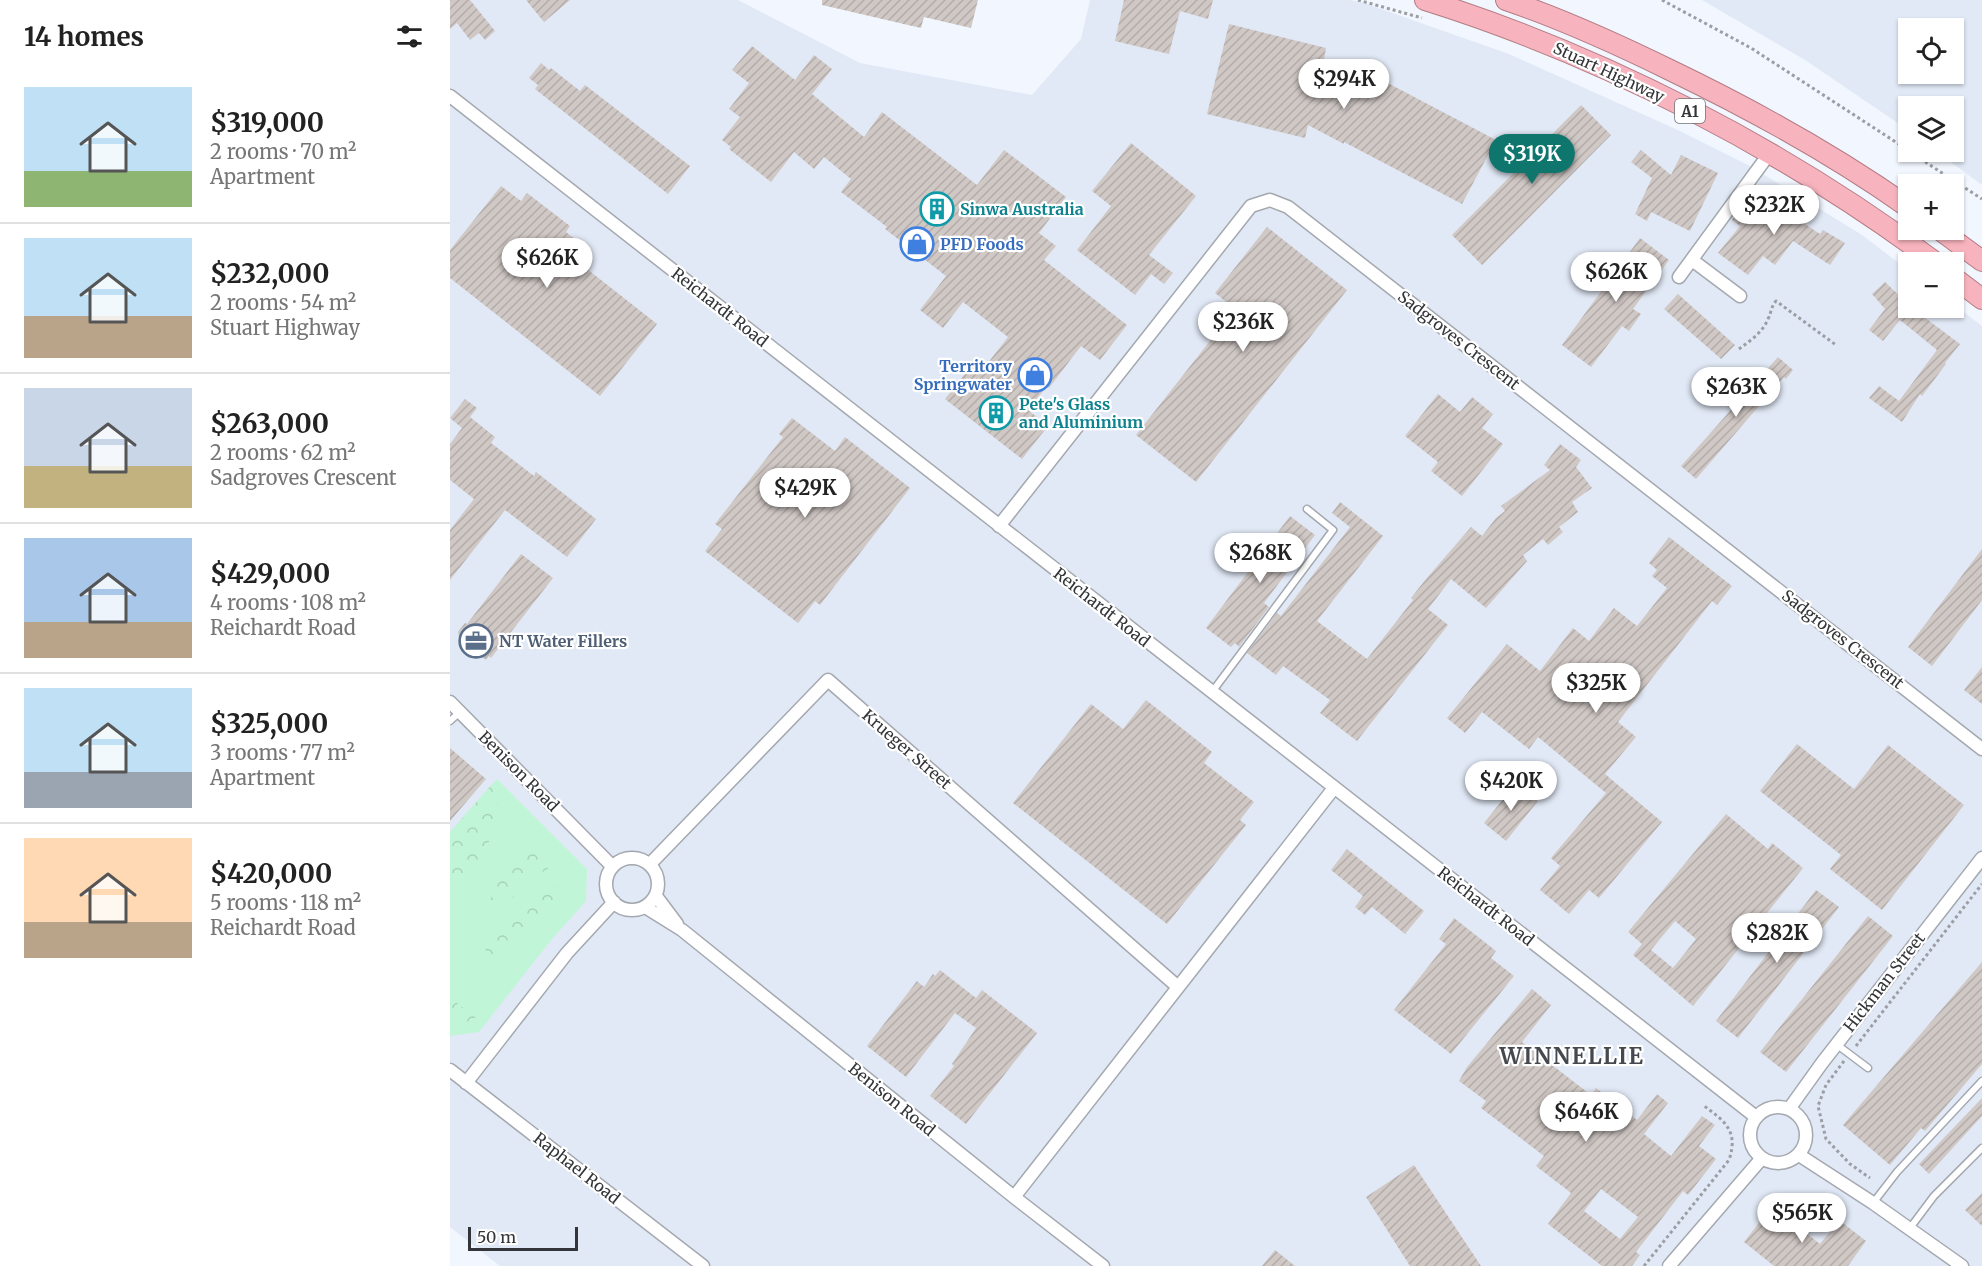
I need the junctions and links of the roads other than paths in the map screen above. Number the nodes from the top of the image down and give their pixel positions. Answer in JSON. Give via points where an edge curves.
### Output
{"nodes":[{"id":1,"x":1506,"y":0,"type":"edge"},
{"id":2,"x":1453,"y":4,"type":"edge"},
{"id":3,"x":1425,"y":10,"type":"edge"},
{"id":4,"x":450,"y":96,"type":"edge"},
{"id":5,"x":1769,"y":154,"type":"junction"},
{"id":6,"x":1898,"y":200,"type":"edge"},
{"id":7,"x":1954,"y":240,"type":"edge"},
{"id":8,"x":1921,"y":252,"type":"edge"},
{"id":9,"x":1692,"y":260,"type":"junction"},
{"id":10,"x":1982,"y":261,"type":"edge"},
{"id":11,"x":1679,"y":277,"type":"dead end"},
{"id":12,"x":1964,"y":284,"type":"edge"},
{"id":13,"x":1740,"y":296,"type":"dead end"},
{"id":14,"x":1982,"y":298,"type":"edge"},
{"id":15,"x":1307,"y":509,"type":"dead end"},
{"id":16,"x":999,"y":526,"type":"junction"},
{"id":17,"x":1212,"y":693,"type":"junction"},
{"id":18,"x":450,"y":702,"type":"edge"},
{"id":19,"x":460,"y":712,"type":"junction"},
{"id":20,"x":450,"y":722,"type":"edge"},
{"id":21,"x":1982,"y":749,"type":"edge"},
{"id":22,"x":1335,"y":788,"type":"junction"},
{"id":23,"x":1982,"y":858,"type":"edge"},
{"id":24,"x":650,"y":864,"type":"junction"},
{"id":25,"x":612,"y":866,"type":"junction"},
{"id":26,"x":656,"y":896,"type":"junction"},
{"id":27,"x":614,"y":902,"type":"junction"},
{"id":28,"x":645,"y":908,"type":"junction"},
{"id":29,"x":682,"y":930,"type":"junction"},
{"id":30,"x":1178,"y":987,"type":"junction"},
{"id":31,"x":1836,"y":1044,"type":"junction"},
{"id":32,"x":1868,"y":1068,"type":"dead end"},
{"id":33,"x":450,"y":1070,"type":"edge"},
{"id":34,"x":1982,"y":1082,"type":"edge"},
{"id":35,"x":466,"y":1083,"type":"junction"},
{"id":36,"x":1789,"y":1109,"type":"junction"},
{"id":37,"x":1756,"y":1117,"type":"junction"},
{"id":38,"x":1982,"y":1148,"type":"edge"},
{"id":39,"x":1799,"y":1155,"type":"junction"},
{"id":40,"x":1762,"y":1158,"type":"junction"},
{"id":41,"x":1014,"y":1197,"type":"junction"},
{"id":42,"x":1873,"y":1203,"type":"junction"},
{"id":43,"x":1910,"y":1228,"type":"junction"},
{"id":44,"x":703,"y":1266,"type":"edge"},
{"id":45,"x":1103,"y":1266,"type":"edge"},
{"id":46,"x":1669,"y":1266,"type":"edge"},
{"id":47,"x":1962,"y":1266,"type":"edge"}],
"edges":[{"from":1,"to":6,"type":"highway","name":"Stuart Highway","number":"A1","via":[[1596,36],[1731,99]]},
{"from":2,"to":3,"type":"highway","name":"Stuart Highway","number":"A1"},
{"from":2,"to":5,"type":"highway","name":"Stuart Highway","number":"A1","via":[[1673,102]]},
{"from":4,"to":16,"type":"street","name":"Reichardt Road"},
{"from":5,"to":8,"type":"highway","name":"Stuart Highway","number":"A1","via":[[1850,202]]},
{"from":5,"to":9,"type":"street"},
{"from":7,"to":10,"type":"highway"},
{"from":9,"to":11,"type":"street"},
{"from":9,"to":13,"type":"street"},
{"from":12,"to":14,"type":"highway"},
{"from":15,"to":17,"type":"lane","via":[[1333,530]]},
{"from":16,"to":17,"type":"street","name":"Reichardt Road"},
{"from":16,"to":21,"type":"street","name":"Sadgroves Crescent","via":[[1251,206],[1270,201],[1298,214]]},
{"from":17,"to":22,"type":"street","name":"Reichardt Road"},
{"from":18,"to":19,"type":"street","name":"Benison Road"},
{"from":19,"to":20,"type":"lane"},
{"from":19,"to":25,"type":"street","name":"Benison Road"},
{"from":22,"to":30,"type":"street"},
{"from":22,"to":37,"type":"street","name":"Reichardt Road"},
{"from":23,"to":31,"type":"street","name":"Hickman Street"},
{"from":24,"to":25,"type":"street","via":[[635,857]]},
{"from":24,"to":26,"type":"street","via":[[658,879]]},
{"from":24,"to":30,"type":"street","name":"Krueger Street","via":[[828,680]]},
{"from":25,"to":27,"type":"street","via":[[606,880]]},
{"from":26,"to":28,"type":"street"},
{"from":26,"to":29,"type":"street","name":"Benison Road"},
{"from":27,"to":28,"type":"street","via":[[628,910]]},
{"from":27,"to":35,"type":"street","via":[[567,953]]},
{"from":28,"to":29,"type":"street","name":"Benison Road"},
{"from":29,"to":41,"type":"street","name":"Benison Road"},
{"from":30,"to":41,"type":"street"},
{"from":31,"to":32,"type":"lane"},
{"from":31,"to":36,"type":"street","name":"Hickman Street"},
{"from":33,"to":35,"type":"street","name":"Raphael Road"},
{"from":34,"to":42,"type":"lane"},
{"from":35,"to":44,"type":"street","name":"Raphael Road"},
{"from":36,"to":37,"type":"street","via":[[1771,1107]]},
{"from":36,"to":39,"type":"street","via":[[1798,1115],[1807,1135]]},
{"from":37,"to":40,"type":"street","via":[[1750,1127],[1750,1139]]},
{"from":38,"to":43,"type":"lane","via":[[1934,1196]]},
{"from":39,"to":40,"type":"street","via":[[1781,1163]]},
{"from":39,"to":42,"type":"street"},
{"from":40,"to":46,"type":"street"},
{"from":41,"to":45,"type":"street","name":"Benison Road"},
{"from":42,"to":43,"type":"street"},
{"from":43,"to":47,"type":"street"}]}
